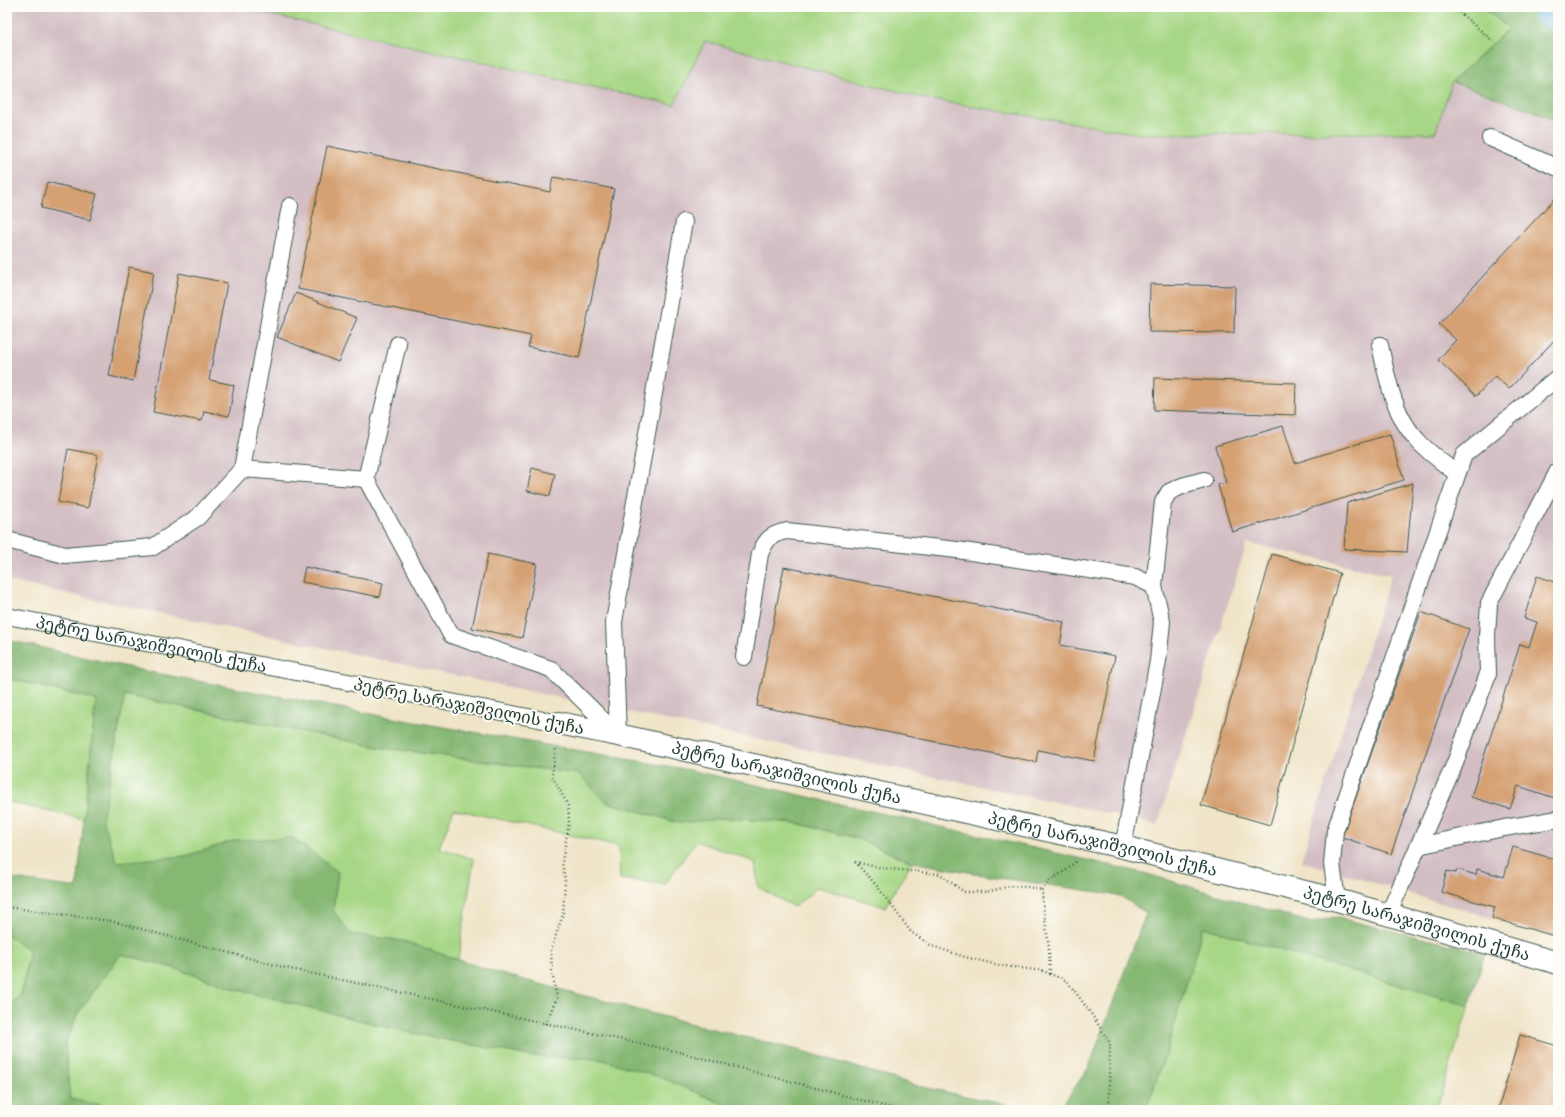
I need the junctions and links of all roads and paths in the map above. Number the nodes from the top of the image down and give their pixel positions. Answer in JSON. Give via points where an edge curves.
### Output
{"nodes":[{"id":1,"x":1453,"y":7,"type":"edge"},
{"id":2,"x":1493,"y":41,"type":"dead end"},
{"id":3,"x":1490,"y":138,"type":"dead end"},
{"id":4,"x":1558,"y":168,"type":"edge"},
{"id":5,"x":290,"y":206,"type":"dead end"},
{"id":6,"x":684,"y":222,"type":"dead end"},
{"id":7,"x":398,"y":344,"type":"dead end"},
{"id":8,"x":1380,"y":345,"type":"dead end"},
{"id":9,"x":1558,"y":377,"type":"edge"},
{"id":10,"x":242,"y":469,"type":"junction"},
{"id":11,"x":1558,"y":471,"type":"edge"},
{"id":12,"x":1457,"y":474,"type":"junction"},
{"id":13,"x":366,"y":479,"type":"junction"},
{"id":14,"x":1204,"y":480,"type":"dead end"},
{"id":15,"x":7,"y":540,"type":"edge"},
{"id":16,"x":1154,"y":586,"type":"junction"},
{"id":17,"x":7,"y":616,"type":"edge"},
{"id":18,"x":744,"y":658,"type":"dead end"},
{"id":19,"x":559,"y":723,"type":"junction"},
{"id":20,"x":618,"y":734,"type":"junction"},
{"id":21,"x":1558,"y":819,"type":"edge"},
{"id":22,"x":1097,"y":841,"type":"junction"},
{"id":23,"x":1418,"y":846,"type":"junction"},
{"id":24,"x":1123,"y":847,"type":"junction"},
{"id":25,"x":1042,"y":890,"type":"junction"},
{"id":26,"x":1336,"y":900,"type":"junction"},
{"id":27,"x":7,"y":907,"type":"edge"},
{"id":28,"x":1388,"y":914,"type":"junction"},
{"id":29,"x":1558,"y":963,"type":"edge"},
{"id":30,"x":1050,"y":974,"type":"junction"},
{"id":31,"x":546,"y":1024,"type":"junction"},
{"id":32,"x":899,"y":1110,"type":"edge"},
{"id":33,"x":1110,"y":1110,"type":"edge"}],
"edges":[{"from":1,"to":2,"type":"path"},
{"from":3,"to":4,"type":"lane"},
{"from":5,"to":10,"type":"lane"},
{"from":6,"to":20,"type":"lane","via":[[614,622]]},
{"from":7,"to":13,"type":"lane"},
{"from":8,"to":12,"type":"lane","via":[[1387,380],[1403,421],[1418,442]]},
{"from":9,"to":12,"type":"lane","via":[[1464,455]]},
{"from":10,"to":13,"type":"lane"},
{"from":10,"to":15,"type":"lane","via":[[198,517],[153,547],[64,556]]},
{"from":11,"to":23,"type":"lane","via":[[1489,603],[1488,674],[1455,763]]},
{"from":12,"to":26,"type":"lane","via":[[1335,831],[1332,864]]},
{"from":13,"to":20,"type":"lane","via":[[451,635],[551,669]]},
{"from":14,"to":16,"type":"lane","via":[[1169,492],[1163,502]]},
{"from":16,"to":18,"type":"lane","via":[[1135,577],[972,552],[787,530],[776,533],[765,542],[760,554]]},
{"from":16,"to":24,"type":"lane","via":[[1162,622],[1158,661]]},
{"from":17,"to":19,"type":"lane","name":"პეტრე სარაჯიშვილის ქუჩა"},
{"from":19,"to":20,"type":"street","name":"პეტრე სარაჯიშვილის ქუჩა"},
{"from":19,"to":31,"type":"path","via":[[552,776],[568,805],[569,823],[562,862],[565,880],[562,914],[551,950],[557,998]]},
{"from":20,"to":22,"type":"street","name":"პეტრე სარაჯიშვილის ქუჩა"},
{"from":21,"to":23,"type":"lane"},
{"from":22,"to":24,"type":"street","name":"პეტრე სარაჯიშვილის ქუჩა"},
{"from":22,"to":25,"type":"path","via":[[1068,869],[1049,881]]},
{"from":23,"to":28,"type":"lane"},
{"from":24,"to":26,"type":"street","name":"პეტრე სარაჯიშვილის ქუჩა"},
{"from":25,"to":30,"type":"path"},
{"from":25,"to":30,"type":"path","via":[[1010,886],[986,892],[964,892],[940,874],[882,868],[855,862],[877,886],[911,932],[932,946],[972,959]]},
{"from":26,"to":28,"type":"street","name":"პეტრე სარაჯიშვილის ქუჩა"},
{"from":27,"to":31,"type":"path","via":[[111,921],[286,968]]},
{"from":28,"to":29,"type":"street","name":"პეტრე სარაჯიშვილის ქუჩა"},
{"from":30,"to":33,"type":"path","via":[[1067,981],[1110,1043]]},
{"from":31,"to":32,"type":"path","via":[[675,1051]]}]}
